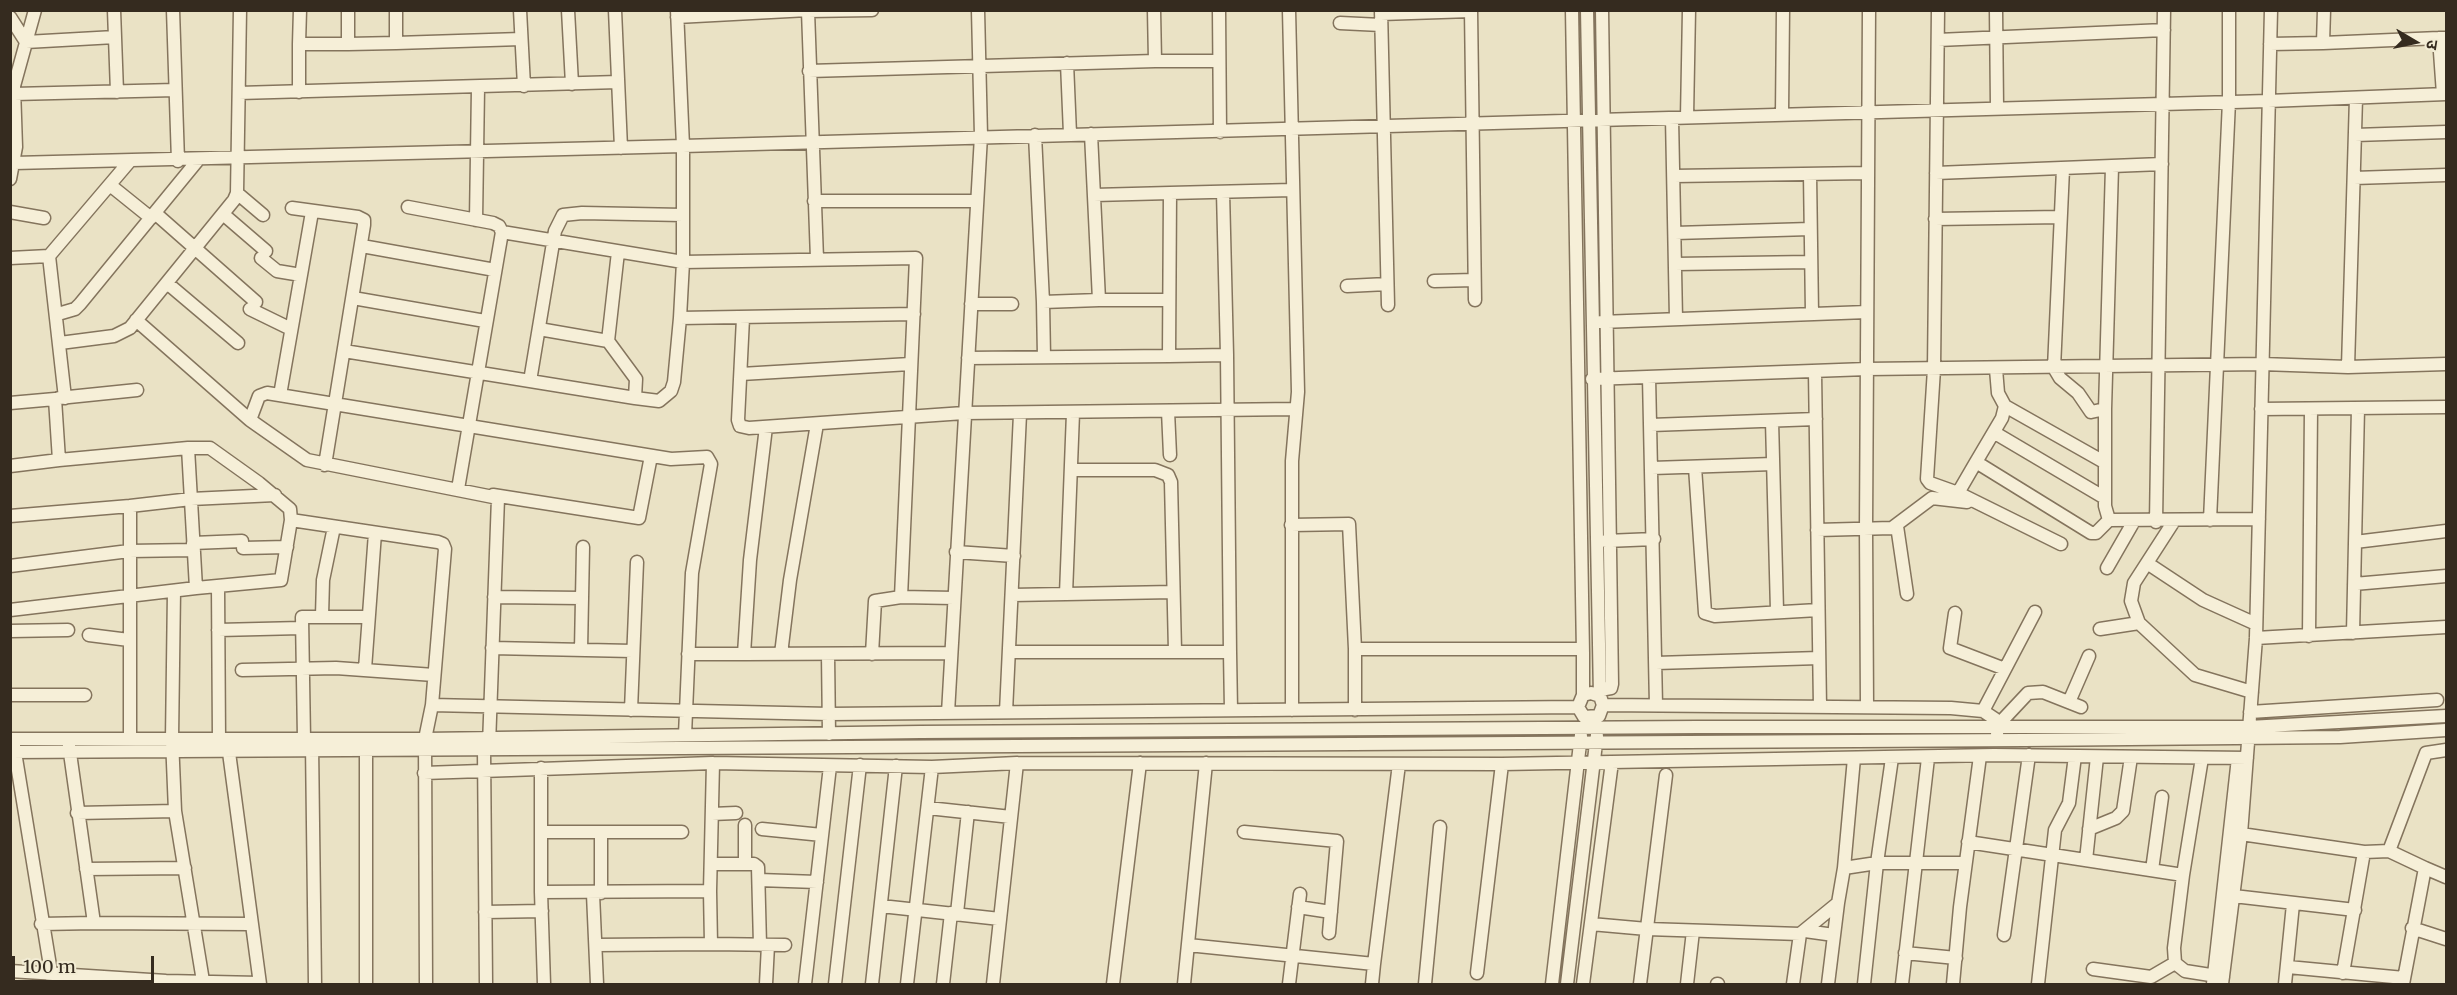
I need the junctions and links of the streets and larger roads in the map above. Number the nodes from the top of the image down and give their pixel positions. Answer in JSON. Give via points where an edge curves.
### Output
{"nodes":[{"id":1,"x":35,"y":10,"type":"edge"},
{"id":2,"x":114,"y":10,"type":"edge"},
{"id":3,"x":173,"y":10,"type":"edge"},
{"id":4,"x":240,"y":10,"type":"edge"},
{"id":5,"x":300,"y":10,"type":"edge"},
{"id":6,"x":348,"y":10,"type":"edge"},
{"id":7,"x":396,"y":10,"type":"edge"},
{"id":8,"x":520,"y":10,"type":"edge"},
{"id":9,"x":568,"y":10,"type":"edge"},
{"id":10,"x":615,"y":10,"type":"edge"},
{"id":11,"x":872,"y":10,"type":"edge"},
{"id":12,"x":978,"y":10,"type":"edge"},
{"id":13,"x":1155,"y":10,"type":"edge"},
{"id":14,"x":1219,"y":10,"type":"edge"},
{"id":15,"x":1289,"y":10,"type":"edge"},
{"id":16,"x":1572,"y":10,"type":"edge"},
{"id":17,"x":1587,"y":10,"type":"edge"},
{"id":18,"x":1602,"y":10,"type":"edge"},
{"id":19,"x":1689,"y":10,"type":"edge"},
{"id":20,"x":1783,"y":10,"type":"edge"},
{"id":21,"x":1869,"y":10,"type":"edge"},
{"id":22,"x":1938,"y":10,"type":"edge"},
{"id":23,"x":1996,"y":10,"type":"edge"},
{"id":24,"x":2164,"y":10,"type":"edge"},
{"id":25,"x":2229,"y":10,"type":"edge"},
{"id":26,"x":2271,"y":10,"type":"edge"},
{"id":27,"x":2324,"y":10,"type":"edge"},
{"id":28,"x":808,"y":11,"type":"edge"},
{"id":29,"x":1471,"y":11,"type":"edge"},
{"id":30,"x":677,"y":14,"type":"edge"},
{"id":31,"x":1382,"y":16,"type":"edge"},
{"id":32,"x":10,"y":17,"type":"edge"},
{"id":33,"x":1340,"y":23,"type":"dead end"},
{"id":34,"x":2164,"y":30,"type":"junction"},
{"id":35,"x":116,"y":37,"type":"junction"},
{"id":36,"x":1997,"y":38,"type":"junction"},
{"id":37,"x":2443,"y":38,"type":"edge"},
{"id":38,"x":522,"y":39,"type":"junction"},
{"id":39,"x":1938,"y":40,"type":"junction"},
{"id":40,"x":26,"y":42,"type":"junction"},
{"id":41,"x":396,"y":43,"type":"junction"},
{"id":42,"x":2323,"y":43,"type":"junction"},
{"id":43,"x":300,"y":44,"type":"junction"},
{"id":44,"x":348,"y":44,"type":"junction"},
{"id":45,"x":2270,"y":44,"type":"junction"},
{"id":46,"x":1155,"y":61,"type":"junction"},
{"id":47,"x":1219,"y":61,"type":"junction"},
{"id":48,"x":1067,"y":63,"type":"junction"},
{"id":49,"x":979,"y":64,"type":"junction"},
{"id":50,"x":809,"y":71,"type":"junction"},
{"id":51,"x":618,"y":82,"type":"junction"},
{"id":52,"x":573,"y":84,"type":"junction"},
{"id":53,"x":524,"y":86,"type":"junction"},
{"id":54,"x":478,"y":88,"type":"junction"},
{"id":55,"x":13,"y":90,"type":"edge"},
{"id":56,"x":175,"y":90,"type":"junction"},
{"id":57,"x":117,"y":92,"type":"junction"},
{"id":58,"x":299,"y":92,"type":"junction"},
{"id":59,"x":239,"y":93,"type":"junction"},
{"id":60,"x":2445,"y":94,"type":"edge"},
{"id":61,"x":2356,"y":98,"type":"junction"},
{"id":62,"x":2229,"y":101,"type":"junction"},
{"id":63,"x":2268,"y":101,"type":"junction"},
{"id":64,"x":2164,"y":103,"type":"junction"},
{"id":65,"x":1997,"y":107,"type":"junction"},
{"id":66,"x":1936,"y":109,"type":"junction"},
{"id":67,"x":1868,"y":111,"type":"junction"},
{"id":68,"x":1782,"y":114,"type":"junction"},
{"id":69,"x":1687,"y":117,"type":"junction"},
{"id":70,"x":1672,"y":118,"type":"junction"},
{"id":71,"x":14,"y":120,"type":"edge"},
{"id":72,"x":1573,"y":120,"type":"junction"},
{"id":73,"x":1588,"y":120,"type":"junction"},
{"id":74,"x":1604,"y":120,"type":"junction"},
{"id":75,"x":1473,"y":123,"type":"junction"},
{"id":76,"x":1383,"y":126,"type":"junction"},
{"id":77,"x":1292,"y":129,"type":"junction"},
{"id":78,"x":1220,"y":132,"type":"junction"},
{"id":79,"x":2446,"y":132,"type":"edge"},
{"id":80,"x":1070,"y":134,"type":"junction"},
{"id":81,"x":1091,"y":134,"type":"junction"},
{"id":82,"x":1035,"y":135,"type":"junction"},
{"id":83,"x":2355,"y":135,"type":"junction"},
{"id":84,"x":981,"y":136,"type":"junction"},
{"id":85,"x":812,"y":141,"type":"junction"},
{"id":86,"x":683,"y":146,"type":"junction"},
{"id":87,"x":621,"y":148,"type":"junction"},
{"id":88,"x":479,"y":150,"type":"junction"},
{"id":89,"x":238,"y":159,"type":"junction"},
{"id":90,"x":198,"y":160,"type":"junction"},
{"id":91,"x":178,"y":161,"type":"junction"},
{"id":92,"x":129,"y":162,"type":"junction"},
{"id":93,"x":14,"y":163,"type":"junction"},
{"id":94,"x":2162,"y":164,"type":"junction"},
{"id":95,"x":2112,"y":167,"type":"junction"},
{"id":96,"x":2062,"y":169,"type":"junction"},
{"id":97,"x":1867,"y":173,"type":"junction"},
{"id":98,"x":1936,"y":173,"type":"junction"},
{"id":99,"x":1810,"y":174,"type":"junction"},
{"id":100,"x":2446,"y":175,"type":"edge"},
{"id":101,"x":1674,"y":176,"type":"junction"},
{"id":102,"x":2354,"y":178,"type":"junction"},
{"id":103,"x":10,"y":179,"type":"edge"},
{"id":104,"x":110,"y":185,"type":"junction"},
{"id":105,"x":1292,"y":190,"type":"junction"},
{"id":106,"x":1223,"y":192,"type":"junction"},
{"id":107,"x":237,"y":193,"type":"junction"},
{"id":108,"x":1170,"y":193,"type":"junction"},
{"id":109,"x":1094,"y":195,"type":"junction"},
{"id":110,"x":814,"y":201,"type":"junction"},
{"id":111,"x":977,"y":201,"type":"junction"},
{"id":112,"x":408,"y":207,"type":"dead end"},
{"id":113,"x":292,"y":208,"type":"dead end"},
{"id":114,"x":10,"y":212,"type":"edge"},
{"id":115,"x":312,"y":212,"type":"junction"},
{"id":116,"x":223,"y":214,"type":"junction"},
{"id":117,"x":263,"y":215,"type":"dead end"},
{"id":118,"x":683,"y":215,"type":"junction"},
{"id":119,"x":153,"y":216,"type":"junction"},
{"id":120,"x":2060,"y":217,"type":"junction"},
{"id":121,"x":44,"y":218,"type":"dead end"},
{"id":122,"x":1935,"y":219,"type":"junction"},
{"id":123,"x":476,"y":220,"type":"junction"},
{"id":124,"x":1810,"y":229,"type":"junction"},
{"id":125,"x":502,"y":232,"type":"junction"},
{"id":126,"x":1675,"y":232,"type":"junction"},
{"id":127,"x":553,"y":242,"type":"junction"},
{"id":128,"x":362,"y":246,"type":"junction"},
{"id":129,"x":195,"y":249,"type":"junction"},
{"id":130,"x":618,"y":252,"type":"junction"},
{"id":131,"x":49,"y":256,"type":"junction"},
{"id":132,"x":10,"y":258,"type":"edge"},
{"id":133,"x":817,"y":259,"type":"junction"},
{"id":134,"x":683,"y":262,"type":"junction"},
{"id":135,"x":1810,"y":262,"type":"junction"},
{"id":136,"x":1675,"y":264,"type":"junction"},
{"id":137,"x":495,"y":270,"type":"junction"},
{"id":138,"x":301,"y":275,"type":"junction"},
{"id":139,"x":1474,"y":280,"type":"junction"},
{"id":140,"x":1434,"y":281,"type":"dead end"},
{"id":141,"x":167,"y":283,"type":"junction"},
{"id":142,"x":1387,"y":284,"type":"junction"},
{"id":143,"x":1347,"y":286,"type":"dead end"},
{"id":144,"x":353,"y":298,"type":"junction"},
{"id":145,"x":1099,"y":300,"type":"junction"},
{"id":146,"x":1169,"y":300,"type":"junction"},
{"id":147,"x":1475,"y":300,"type":"dead end"},
{"id":148,"x":1043,"y":302,"type":"junction"},
{"id":149,"x":971,"y":304,"type":"junction"},
{"id":150,"x":1012,"y":304,"type":"dead end"},
{"id":151,"x":1388,"y":305,"type":"dead end"},
{"id":152,"x":1867,"y":312,"type":"junction"},
{"id":153,"x":58,"y":314,"type":"junction"},
{"id":154,"x":914,"y":314,"type":"junction"},
{"id":155,"x":1812,"y":314,"type":"junction"},
{"id":156,"x":680,"y":318,"type":"junction"},
{"id":157,"x":743,"y":318,"type":"junction"},
{"id":158,"x":136,"y":320,"type":"junction"},
{"id":159,"x":1676,"y":320,"type":"junction"},
{"id":160,"x":485,"y":321,"type":"junction"},
{"id":161,"x":1577,"y":322,"type":"junction"},
{"id":162,"x":1591,"y":322,"type":"junction"},
{"id":163,"x":1607,"y":322,"type":"junction"},
{"id":164,"x":291,"y":329,"type":"junction"},
{"id":165,"x":539,"y":329,"type":"junction"},
{"id":166,"x":608,"y":341,"type":"junction"},
{"id":167,"x":60,"y":343,"type":"junction"},
{"id":168,"x":238,"y":343,"type":"dead end"},
{"id":169,"x":344,"y":351,"type":"junction"},
{"id":170,"x":1227,"y":355,"type":"junction"},
{"id":171,"x":1169,"y":356,"type":"junction"},
{"id":172,"x":1044,"y":357,"type":"junction"},
{"id":173,"x":968,"y":358,"type":"junction"},
{"id":174,"x":910,"y":364,"type":"junction"},
{"id":175,"x":2262,"y":364,"type":"junction"},
{"id":176,"x":2446,"y":364,"type":"edge"},
{"id":177,"x":2218,"y":365,"type":"junction"},
{"id":178,"x":2157,"y":366,"type":"junction"},
{"id":179,"x":2105,"y":367,"type":"junction"},
{"id":180,"x":2348,"y":367,"type":"junction"},
{"id":181,"x":2054,"y":368,"type":"junction"},
{"id":182,"x":1867,"y":369,"type":"junction"},
{"id":183,"x":1934,"y":369,"type":"junction"},
{"id":184,"x":1996,"y":369,"type":"junction"},
{"id":185,"x":476,"y":371,"type":"junction"},
{"id":186,"x":1815,"y":372,"type":"junction"},
{"id":187,"x":741,"y":374,"type":"junction"},
{"id":188,"x":1649,"y":377,"type":"junction"},
{"id":189,"x":1607,"y":378,"type":"junction"},
{"id":190,"x":1592,"y":379,"type":"junction"},
{"id":191,"x":530,"y":381,"type":"junction"},
{"id":192,"x":137,"y":390,"type":"dead end"},
{"id":193,"x":280,"y":395,"type":"junction"},
{"id":194,"x":60,"y":398,"type":"junction"},
{"id":195,"x":635,"y":398,"type":"junction"},
{"id":196,"x":10,"y":403,"type":"edge"},
{"id":197,"x":335,"y":405,"type":"junction"},
{"id":198,"x":2005,"y":406,"type":"junction"},
{"id":199,"x":2446,"y":407,"type":"edge"},
{"id":200,"x":2358,"y":408,"type":"junction"},
{"id":201,"x":1228,"y":409,"type":"junction"},
{"id":202,"x":1296,"y":409,"type":"junction"},
{"id":203,"x":2105,"y":409,"type":"junction"},
{"id":204,"x":2261,"y":409,"type":"junction"},
{"id":205,"x":2312,"y":409,"type":"junction"},
{"id":206,"x":1168,"y":411,"type":"junction"},
{"id":207,"x":964,"y":413,"type":"junction"},
{"id":208,"x":1073,"y":413,"type":"junction"},
{"id":209,"x":1020,"y":414,"type":"junction"},
{"id":210,"x":908,"y":417,"type":"junction"},
{"id":211,"x":1816,"y":419,"type":"junction"},
{"id":212,"x":250,"y":420,"type":"junction"},
{"id":213,"x":1772,"y":421,"type":"junction"},
{"id":214,"x":468,"y":424,"type":"junction"},
{"id":215,"x":818,"y":424,"type":"junction"},
{"id":216,"x":1651,"y":425,"type":"junction"},
{"id":217,"x":766,"y":428,"type":"junction"},
{"id":218,"x":1995,"y":433,"type":"junction"},
{"id":219,"x":188,"y":448,"type":"junction"},
{"id":220,"x":1170,"y":455,"type":"dead end"},
{"id":221,"x":651,"y":456,"type":"junction"},
{"id":222,"x":59,"y":460,"type":"junction"},
{"id":223,"x":1976,"y":462,"type":"junction"},
{"id":224,"x":2104,"y":462,"type":"junction"},
{"id":225,"x":1773,"y":464,"type":"junction"},
{"id":226,"x":325,"y":465,"type":"junction"},
{"id":227,"x":10,"y":466,"type":"edge"},
{"id":228,"x":1695,"y":467,"type":"junction"},
{"id":229,"x":1652,"y":468,"type":"junction"},
{"id":230,"x":1071,"y":470,"type":"junction"},
{"id":231,"x":458,"y":489,"type":"junction"},
{"id":232,"x":1958,"y":493,"type":"junction"},
{"id":233,"x":275,"y":495,"type":"junction"},
{"id":234,"x":494,"y":495,"type":"junction"},
{"id":235,"x":2105,"y":498,"type":"junction"},
{"id":236,"x":191,"y":499,"type":"junction"},
{"id":237,"x":1982,"y":505,"type":"junction"},
{"id":238,"x":130,"y":506,"type":"junction"},
{"id":239,"x":10,"y":516,"type":"edge"},
{"id":240,"x":2259,"y":519,"type":"junction"},
{"id":241,"x":291,"y":520,"type":"junction"},
{"id":242,"x":2109,"y":520,"type":"junction"},
{"id":243,"x":2210,"y":520,"type":"junction"},
{"id":244,"x":2134,"y":521,"type":"junction"},
{"id":245,"x":2174,"y":521,"type":"junction"},
{"id":246,"x":2156,"y":522,"type":"junction"},
{"id":247,"x":1291,"y":525,"type":"junction"},
{"id":248,"x":1898,"y":526,"type":"junction"},
{"id":249,"x":334,"y":527,"type":"junction"},
{"id":250,"x":1817,"y":530,"type":"junction"},
{"id":251,"x":1866,"y":530,"type":"junction"},
{"id":252,"x":2446,"y":531,"type":"edge"},
{"id":253,"x":375,"y":533,"type":"junction"},
{"id":254,"x":1653,"y":539,"type":"junction"},
{"id":255,"x":1611,"y":541,"type":"junction"},
{"id":256,"x":1595,"y":542,"type":"junction"},
{"id":257,"x":193,"y":543,"type":"junction"},
{"id":258,"x":2355,"y":543,"type":"junction"},
{"id":259,"x":2061,"y":544,"type":"dead end"},
{"id":260,"x":287,"y":547,"type":"junction"},
{"id":261,"x":582,"y":547,"type":"dead end"},
{"id":262,"x":129,"y":551,"type":"junction"},
{"id":263,"x":956,"y":552,"type":"junction"},
{"id":264,"x":1014,"y":556,"type":"junction"},
{"id":265,"x":638,"y":562,"type":"dead end"},
{"id":266,"x":2147,"y":562,"type":"junction"},
{"id":267,"x":10,"y":566,"type":"edge"},
{"id":268,"x":2107,"y":567,"type":"dead end"},
{"id":269,"x":2446,"y":576,"type":"edge"},
{"id":270,"x":2354,"y":584,"type":"junction"},
{"id":271,"x":218,"y":586,"type":"junction"},
{"id":272,"x":196,"y":588,"type":"junction"},
{"id":273,"x":174,"y":591,"type":"junction"},
{"id":274,"x":1173,"y":592,"type":"junction"},
{"id":275,"x":1066,"y":594,"type":"junction"},
{"id":276,"x":1907,"y":594,"type":"dead end"},
{"id":277,"x":129,"y":595,"type":"junction"},
{"id":278,"x":1012,"y":595,"type":"junction"},
{"id":279,"x":494,"y":597,"type":"junction"},
{"id":280,"x":901,"y":597,"type":"junction"},
{"id":281,"x":581,"y":598,"type":"junction"},
{"id":282,"x":954,"y":598,"type":"junction"},
{"id":283,"x":10,"y":610,"type":"edge"},
{"id":284,"x":1818,"y":610,"type":"junction"},
{"id":285,"x":1777,"y":611,"type":"junction"},
{"id":286,"x":2035,"y":612,"type":"dead end"},
{"id":287,"x":1955,"y":613,"type":"dead end"},
{"id":288,"x":322,"y":616,"type":"junction"},
{"id":289,"x":368,"y":617,"type":"junction"},
{"id":290,"x":2139,"y":622,"type":"junction"},
{"id":291,"x":2256,"y":624,"type":"junction"},
{"id":292,"x":2446,"y":627,"type":"edge"},
{"id":293,"x":301,"y":628,"type":"junction"},
{"id":294,"x":2100,"y":628,"type":"dead end"},
{"id":295,"x":68,"y":630,"type":"dead end"},
{"id":296,"x":218,"y":630,"type":"junction"},
{"id":297,"x":10,"y":631,"type":"edge"},
{"id":298,"x":2353,"y":633,"type":"junction"},
{"id":299,"x":89,"y":635,"type":"dead end"},
{"id":300,"x":2309,"y":636,"type":"junction"},
{"id":301,"x":2256,"y":638,"type":"junction"},
{"id":302,"x":129,"y":640,"type":"junction"},
{"id":303,"x":492,"y":648,"type":"junction"},
{"id":304,"x":1355,"y":649,"type":"junction"},
{"id":305,"x":1582,"y":649,"type":"junction"},
{"id":306,"x":581,"y":650,"type":"junction"},
{"id":307,"x":633,"y":651,"type":"junction"},
{"id":308,"x":1175,"y":651,"type":"junction"},
{"id":309,"x":1009,"y":652,"type":"junction"},
{"id":310,"x":1230,"y":652,"type":"junction"},
{"id":311,"x":951,"y":653,"type":"junction"},
{"id":312,"x":688,"y":654,"type":"junction"},
{"id":313,"x":744,"y":654,"type":"junction"},
{"id":314,"x":781,"y":654,"type":"junction"},
{"id":315,"x":828,"y":654,"type":"junction"},
{"id":316,"x":872,"y":654,"type":"junction"},
{"id":317,"x":2089,"y":656,"type":"dead end"},
{"id":318,"x":1819,"y":658,"type":"junction"},
{"id":319,"x":1656,"y":663,"type":"junction"},
{"id":320,"x":302,"y":669,"type":"junction"},
{"id":321,"x":365,"y":669,"type":"junction"},
{"id":322,"x":2005,"y":669,"type":"junction"},
{"id":323,"x":242,"y":670,"type":"dead end"},
{"id":324,"x":434,"y":675,"type":"junction"},
{"id":325,"x":2252,"y":692,"type":"junction"},
{"id":326,"x":1583,"y":694,"type":"junction"},
{"id":327,"x":10,"y":695,"type":"edge"},
{"id":328,"x":85,"y":695,"type":"dead end"},
{"id":329,"x":2437,"y":700,"type":"dead end"},
{"id":330,"x":432,"y":705,"type":"junction"},
{"id":331,"x":1656,"y":705,"type":"junction"},
{"id":332,"x":1820,"y":706,"type":"junction"},
{"id":333,"x":490,"y":707,"type":"junction"},
{"id":334,"x":1600,"y":707,"type":"junction"},
{"id":335,"x":1868,"y":707,"type":"junction"},
{"id":336,"x":631,"y":710,"type":"junction"},
{"id":337,"x":1231,"y":710,"type":"junction"},
{"id":338,"x":1292,"y":710,"type":"junction"},
{"id":339,"x":1355,"y":710,"type":"junction"},
{"id":340,"x":685,"y":711,"type":"junction"},
{"id":341,"x":1983,"y":711,"type":"junction"},
{"id":342,"x":1006,"y":712,"type":"junction"},
{"id":343,"x":2250,"y":712,"type":"junction"},
{"id":344,"x":948,"y":713,"type":"junction"},
{"id":345,"x":829,"y":714,"type":"junction"},
{"id":346,"x":2444,"y":716,"type":"edge"},
{"id":347,"x":1581,"y":718,"type":"junction"},
{"id":348,"x":1868,"y":727,"type":"junction"},
{"id":349,"x":1998,"y":727,"type":"junction"},
{"id":350,"x":1138,"y":730,"type":"junction"},
{"id":351,"x":2444,"y":731,"type":"edge"},
{"id":352,"x":2249,"y":733,"type":"junction"},
{"id":353,"x":829,"y":734,"type":"junction"},
{"id":354,"x":685,"y":735,"type":"junction"},
{"id":355,"x":12,"y":738,"type":"edge"},
{"id":356,"x":130,"y":738,"type":"junction"},
{"id":357,"x":920,"y":738,"type":"junction"},
{"id":358,"x":68,"y":739,"type":"junction"},
{"id":359,"x":812,"y":740,"type":"junction"},
{"id":360,"x":1869,"y":741,"type":"junction"},
{"id":361,"x":1996,"y":741,"type":"junction"},
{"id":362,"x":627,"y":742,"type":"junction"},
{"id":363,"x":1580,"y":742,"type":"junction"},
{"id":364,"x":1597,"y":742,"type":"junction"},
{"id":365,"x":225,"y":744,"type":"junction"},
{"id":366,"x":309,"y":744,"type":"junction"},
{"id":367,"x":425,"y":745,"type":"junction"},
{"id":368,"x":905,"y":745,"type":"junction"},
{"id":369,"x":1138,"y":745,"type":"junction"},
{"id":370,"x":172,"y":746,"type":"junction"},
{"id":371,"x":487,"y":746,"type":"junction"},
{"id":372,"x":532,"y":749,"type":"junction"},
{"id":373,"x":2446,"y":750,"type":"edge"},
{"id":374,"x":12,"y":752,"type":"edge"},
{"id":375,"x":70,"y":752,"type":"junction"},
{"id":376,"x":366,"y":752,"type":"junction"},
{"id":377,"x":1994,"y":755,"type":"junction"},
{"id":378,"x":2029,"y":755,"type":"junction"},
{"id":379,"x":1980,"y":756,"type":"junction"},
{"id":380,"x":2074,"y":756,"type":"junction"},
{"id":381,"x":2097,"y":757,"type":"junction"},
{"id":382,"x":2132,"y":757,"type":"junction"},
{"id":383,"x":1854,"y":758,"type":"junction"},
{"id":384,"x":1892,"y":758,"type":"junction"},
{"id":385,"x":1928,"y":758,"type":"junction"},
{"id":386,"x":2202,"y":758,"type":"junction"},
{"id":387,"x":2242,"y":758,"type":"junction"},
{"id":388,"x":1612,"y":762,"type":"junction"},
{"id":389,"x":713,"y":763,"type":"junction"},
{"id":390,"x":1017,"y":763,"type":"junction"},
{"id":391,"x":1140,"y":763,"type":"junction"},
{"id":392,"x":1206,"y":763,"type":"junction"},
{"id":393,"x":1578,"y":763,"type":"junction"},
{"id":394,"x":1594,"y":763,"type":"junction"},
{"id":395,"x":1399,"y":764,"type":"junction"},
{"id":396,"x":1502,"y":764,"type":"junction"},
{"id":397,"x":860,"y":765,"type":"junction"},
{"id":398,"x":830,"y":766,"type":"junction"},
{"id":399,"x":900,"y":766,"type":"junction"},
{"id":400,"x":932,"y":767,"type":"junction"},
{"id":401,"x":537,"y":768,"type":"junction"},
{"id":402,"x":424,"y":773,"type":"junction"},
{"id":403,"x":484,"y":773,"type":"junction"},
{"id":404,"x":1666,"y":775,"type":"dead end"},
{"id":405,"x":15,"y":797,"type":"edge"},
{"id":406,"x":2162,"y":797,"type":"dead end"},
{"id":407,"x":928,"y":808,"type":"junction"},
{"id":408,"x":175,"y":811,"type":"junction"},
{"id":409,"x":968,"y":812,"type":"junction"},
{"id":410,"x":77,"y":813,"type":"junction"},
{"id":411,"x":736,"y":813,"type":"dead end"},
{"id":412,"x":712,"y":814,"type":"junction"},
{"id":413,"x":1011,"y":817,"type":"junction"},
{"id":414,"x":745,"y":825,"type":"dead end"},
{"id":415,"x":1440,"y":827,"type":"dead end"},
{"id":416,"x":762,"y":829,"type":"dead end"},
{"id":417,"x":2089,"y":829,"type":"junction"},
{"id":418,"x":541,"y":832,"type":"junction"},
{"id":419,"x":601,"y":832,"type":"junction"},
{"id":420,"x":682,"y":832,"type":"dead end"},
{"id":421,"x":1244,"y":832,"type":"dead end"},
{"id":422,"x":2241,"y":834,"type":"junction"},
{"id":423,"x":822,"y":835,"type":"junction"},
{"id":424,"x":1968,"y":842,"type":"junction"},
{"id":425,"x":2016,"y":848,"type":"junction"},
{"id":426,"x":2389,"y":851,"type":"junction"},
{"id":427,"x":2364,"y":852,"type":"junction"},
{"id":428,"x":2052,"y":855,"type":"junction"},
{"id":429,"x":2086,"y":860,"type":"junction"},
{"id":430,"x":1877,"y":863,"type":"junction"},
{"id":431,"x":1916,"y":863,"type":"junction"},
{"id":432,"x":1965,"y":863,"type":"junction"},
{"id":433,"x":711,"y":864,"type":"junction"},
{"id":434,"x":745,"y":864,"type":"junction"},
{"id":435,"x":86,"y":868,"type":"junction"},
{"id":436,"x":185,"y":868,"type":"junction"},
{"id":437,"x":1844,"y":868,"type":"junction"},
{"id":438,"x":2425,"y":868,"type":"junction"},
{"id":439,"x":2152,"y":870,"type":"junction"},
{"id":440,"x":2183,"y":874,"type":"junction"},
{"id":441,"x":2446,"y":877,"type":"edge"},
{"id":442,"x":759,"y":880,"type":"junction"},
{"id":443,"x":817,"y":882,"type":"junction"},
{"id":444,"x":710,"y":891,"type":"junction"},
{"id":445,"x":541,"y":892,"type":"junction"},
{"id":446,"x":597,"y":893,"type":"junction"},
{"id":447,"x":1300,"y":894,"type":"dead end"},
{"id":448,"x":2227,"y":895,"type":"junction"},
{"id":449,"x":1838,"y":903,"type":"junction"},
{"id":450,"x":2293,"y":904,"type":"junction"},
{"id":451,"x":881,"y":906,"type":"junction"},
{"id":452,"x":1298,"y":907,"type":"junction"},
{"id":453,"x":916,"y":909,"type":"junction"},
{"id":454,"x":2355,"y":910,"type":"junction"},
{"id":455,"x":542,"y":911,"type":"junction"},
{"id":456,"x":485,"y":912,"type":"junction"},
{"id":457,"x":1331,"y":912,"type":"junction"},
{"id":458,"x":954,"y":913,"type":"junction"},
{"id":459,"x":1000,"y":919,"type":"junction"},
{"id":460,"x":94,"y":923,"type":"junction"},
{"id":461,"x":41,"y":924,"type":"junction"},
{"id":462,"x":195,"y":924,"type":"junction"},
{"id":463,"x":250,"y":924,"type":"junction"},
{"id":464,"x":1592,"y":924,"type":"junction"},
{"id":465,"x":2412,"y":927,"type":"junction"},
{"id":466,"x":1647,"y":929,"type":"junction"},
{"id":467,"x":1693,"y":931,"type":"junction"},
{"id":468,"x":1802,"y":932,"type":"junction"},
{"id":469,"x":1329,"y":933,"type":"dead end"},
{"id":470,"x":1834,"y":935,"type":"junction"},
{"id":471,"x":2004,"y":935,"type":"dead end"},
{"id":472,"x":2446,"y":939,"type":"edge"},
{"id":473,"x":711,"y":944,"type":"junction"},
{"id":474,"x":596,"y":945,"type":"junction"},
{"id":475,"x":764,"y":945,"type":"junction"},
{"id":476,"x":785,"y":945,"type":"dead end"},
{"id":477,"x":1188,"y":945,"type":"junction"},
{"id":478,"x":1905,"y":953,"type":"junction"},
{"id":479,"x":1292,"y":956,"type":"junction"},
{"id":480,"x":1956,"y":958,"type":"junction"},
{"id":481,"x":2175,"y":963,"type":"junction"},
{"id":482,"x":1374,"y":964,"type":"junction"},
{"id":483,"x":2288,"y":968,"type":"junction"},
{"id":484,"x":2093,"y":969,"type":"dead end"},
{"id":485,"x":10,"y":971,"type":"edge"},
{"id":486,"x":1477,"y":973,"type":"dead end"},
{"id":487,"x":2343,"y":973,"type":"junction"},
{"id":488,"x":52,"y":980,"type":"edge"},
{"id":489,"x":2218,"y":980,"type":"edge"},
{"id":490,"x":203,"y":981,"type":"junction"},
{"id":491,"x":2403,"y":981,"type":"edge"},
{"id":492,"x":166,"y":983,"type":"edge"},
{"id":493,"x":259,"y":984,"type":"edge"},
{"id":494,"x":315,"y":984,"type":"edge"},
{"id":495,"x":366,"y":984,"type":"edge"},
{"id":496,"x":426,"y":984,"type":"edge"},
{"id":497,"x":486,"y":984,"type":"edge"},
{"id":498,"x":544,"y":984,"type":"edge"},
{"id":499,"x":597,"y":984,"type":"edge"},
{"id":500,"x":766,"y":984,"type":"edge"},
{"id":501,"x":805,"y":984,"type":"edge"},
{"id":502,"x":835,"y":984,"type":"edge"},
{"id":503,"x":872,"y":984,"type":"edge"},
{"id":504,"x":907,"y":984,"type":"edge"},
{"id":505,"x":943,"y":984,"type":"edge"},
{"id":506,"x":993,"y":984,"type":"edge"},
{"id":507,"x":1113,"y":984,"type":"edge"},
{"id":508,"x":1184,"y":984,"type":"edge"},
{"id":509,"x":1289,"y":984,"type":"edge"},
{"id":510,"x":1372,"y":984,"type":"edge"},
{"id":511,"x":1425,"y":984,"type":"edge"},
{"id":512,"x":1552,"y":984,"type":"edge"},
{"id":513,"x":1567,"y":984,"type":"edge"},
{"id":514,"x":1583,"y":984,"type":"edge"},
{"id":515,"x":1640,"y":984,"type":"edge"},
{"id":516,"x":1687,"y":984,"type":"edge"},
{"id":517,"x":1793,"y":984,"type":"edge"},
{"id":518,"x":1828,"y":984,"type":"edge"},
{"id":519,"x":1864,"y":984,"type":"edge"},
{"id":520,"x":1902,"y":984,"type":"edge"},
{"id":521,"x":1953,"y":984,"type":"edge"},
{"id":522,"x":2038,"y":984,"type":"edge"},
{"id":523,"x":2285,"y":984,"type":"edge"}],
"edges":[{"from":1,"to":40,"type":"street"},
{"from":2,"to":35,"type":"street"},
{"from":3,"to":56,"type":"street"},
{"from":4,"to":59,"type":"street"},
{"from":5,"to":43,"type":"street"},
{"from":6,"to":44,"type":"street"},
{"from":7,"to":41,"type":"street"},
{"from":8,"to":38,"type":"street"},
{"from":9,"to":52,"type":"street"},
{"from":10,"to":51,"type":"street"},
{"from":11,"to":28,"type":"street"},
{"from":12,"to":49,"type":"street"},
{"from":13,"to":46,"type":"street"},
{"from":14,"to":47,"type":"street"},
{"from":15,"to":77,"type":"street"},
{"from":16,"to":72,"type":"street"},
{"from":17,"to":73,"type":"street"},
{"from":18,"to":74,"type":"street"},
{"from":19,"to":69,"type":"street"},
{"from":20,"to":68,"type":"street"},
{"from":21,"to":67,"type":"street"},
{"from":22,"to":39,"type":"street"},
{"from":23,"to":36,"type":"street"},
{"from":24,"to":34,"type":"street"},
{"from":25,"to":62,"type":"street"},
{"from":26,"to":45,"type":"street"},
{"from":27,"to":42,"type":"street"},
{"from":28,"to":30,"type":"street"},
{"from":28,"to":50,"type":"street"},
{"from":29,"to":31,"type":"street"},
{"from":29,"to":75,"type":"street"},
{"from":30,"to":86,"type":"street"},
{"from":31,"to":33,"type":"street"},
{"from":31,"to":76,"type":"street"},
{"from":32,"to":40,"type":"street"},
{"from":34,"to":36,"type":"street"},
{"from":34,"to":64,"type":"street"},
{"from":35,"to":40,"type":"street"},
{"from":35,"to":57,"type":"street"},
{"from":36,"to":39,"type":"street"},
{"from":36,"to":65,"type":"street"},
{"from":37,"to":42,"type":"street"},
{"from":37,"to":60,"type":"street"},
{"from":38,"to":41,"type":"street"},
{"from":38,"to":53,"type":"street"},
{"from":39,"to":66,"type":"street"},
{"from":40,"to":55,"type":"street"},
{"from":41,"to":44,"type":"street"},
{"from":42,"to":45,"type":"street"},
{"from":43,"to":44,"type":"street"},
{"from":43,"to":58,"type":"street"},
{"from":45,"to":63,"type":"street"},
{"from":46,"to":47,"type":"street"},
{"from":46,"to":48,"type":"street"},
{"from":47,"to":78,"type":"street"},
{"from":48,"to":49,"type":"street"},
{"from":48,"to":80,"type":"street"},
{"from":49,"to":50,"type":"street"},
{"from":49,"to":84,"type":"street"},
{"from":50,"to":85,"type":"street"},
{"from":51,"to":52,"type":"street"},
{"from":51,"to":87,"type":"street"},
{"from":52,"to":53,"type":"street"},
{"from":53,"to":54,"type":"street"},
{"from":54,"to":58,"type":"street"},
{"from":54,"to":88,"type":"street"},
{"from":55,"to":57,"type":"street"},
{"from":55,"to":71,"type":"street"},
{"from":56,"to":57,"type":"street"},
{"from":56,"to":91,"type":"street"},
{"from":58,"to":59,"type":"street"},
{"from":59,"to":89,"type":"street"},
{"from":60,"to":61,"type":"street"},
{"from":61,"to":63,"type":"street"},
{"from":61,"to":83,"type":"street"},
{"from":62,"to":63,"type":"street"},
{"from":62,"to":64,"type":"street"},
{"from":62,"to":177,"type":"street"},
{"from":63,"to":175,"type":"street"},
{"from":64,"to":65,"type":"street"},
{"from":64,"to":94,"type":"street"},
{"from":65,"to":66,"type":"street"},
{"from":66,"to":67,"type":"street"},
{"from":66,"to":98,"type":"street"},
{"from":67,"to":68,"type":"street"},
{"from":67,"to":97,"type":"street"},
{"from":68,"to":69,"type":"street"},
{"from":69,"to":70,"type":"street"},
{"from":70,"to":74,"type":"street"},
{"from":70,"to":101,"type":"street"},
{"from":71,"to":93,"type":"street"},
{"from":72,"to":73,"type":"street"},
{"from":72,"to":75,"type":"street"},
{"from":72,"to":161,"type":"street"},
{"from":73,"to":74,"type":"street"},
{"from":73,"to":162,"type":"street"},
{"from":74,"to":163,"type":"street"},
{"from":75,"to":76,"type":"street"},
{"from":75,"to":139,"type":"street"},
{"from":76,"to":77,"type":"street"},
{"from":76,"to":142,"type":"street"},
{"from":77,"to":78,"type":"street"},
{"from":77,"to":105,"type":"street"},
{"from":78,"to":81,"type":"street"},
{"from":79,"to":83,"type":"street"},
{"from":80,"to":81,"type":"street"},
{"from":80,"to":82,"type":"street"},
{"from":81,"to":109,"type":"street"},
{"from":82,"to":84,"type":"street"},
{"from":82,"to":148,"type":"street"},
{"from":83,"to":102,"type":"street"},
{"from":84,"to":85,"type":"street"},
{"from":84,"to":111,"type":"street"},
{"from":85,"to":86,"type":"street"},
{"from":85,"to":110,"type":"street"},
{"from":86,"to":87,"type":"street"},
{"from":86,"to":118,"type":"street"},
{"from":87,"to":88,"type":"street"},
{"from":88,"to":89,"type":"street"},
{"from":88,"to":123,"type":"street"},
{"from":89,"to":90,"type":"street"},
{"from":89,"to":107,"type":"street"},
{"from":90,"to":91,"type":"street"},
{"from":90,"to":119,"type":"street"},
{"from":91,"to":92,"type":"street"},
{"from":92,"to":93,"type":"street"},
{"from":92,"to":104,"type":"street"},
{"from":93,"to":103,"type":"street"},
{"from":94,"to":95,"type":"street"},
{"from":94,"to":178,"type":"street"},
{"from":95,"to":96,"type":"street"},
{"from":95,"to":179,"type":"street"},
{"from":96,"to":98,"type":"street"},
{"from":96,"to":120,"type":"street"},
{"from":97,"to":99,"type":"street"},
{"from":97,"to":152,"type":"street"},
{"from":98,"to":122,"type":"street"},
{"from":99,"to":101,"type":"street"},
{"from":99,"to":124,"type":"street"},
{"from":100,"to":102,"type":"street"},
{"from":101,"to":126,"type":"street"},
{"from":102,"to":180,"type":"street"},
{"from":104,"to":119,"type":"street"},
{"from":104,"to":131,"type":"street"},
{"from":105,"to":106,"type":"street"},
{"from":105,"to":202,"type":"street"},
{"from":106,"to":108,"type":"street"},
{"from":106,"to":170,"type":"street"},
{"from":107,"to":116,"type":"street"},
{"from":107,"to":117,"type":"street"},
{"from":108,"to":109,"type":"street"},
{"from":108,"to":146,"type":"street"},
{"from":109,"to":145,"type":"street"},
{"from":110,"to":111,"type":"street"},
{"from":110,"to":133,"type":"street"},
{"from":111,"to":149,"type":"street"},
{"from":112,"to":123,"type":"street"},
{"from":113,"to":115,"type":"street"},
{"from":114,"to":121,"type":"street"},
{"from":115,"to":128,"type":"street","via":[[364,220]]},
{"from":115,"to":138,"type":"street"},
{"from":116,"to":129,"type":"street"},
{"from":116,"to":138,"type":"street","via":[[277,271]]},
{"from":118,"to":127,"type":"street","via":[[571,213],[558,221]]},
{"from":118,"to":134,"type":"street"},
{"from":119,"to":129,"type":"street"},
{"from":119,"to":153,"type":"street","via":[[75,309]]},
{"from":120,"to":122,"type":"street"},
{"from":120,"to":181,"type":"street"},
{"from":122,"to":183,"type":"street"},
{"from":123,"to":125,"type":"street","via":[[493,223]]},
{"from":124,"to":126,"type":"street"},
{"from":124,"to":135,"type":"street"},
{"from":125,"to":127,"type":"street"},
{"from":125,"to":137,"type":"street"},
{"from":126,"to":136,"type":"street"},
{"from":127,"to":130,"type":"street"},
{"from":127,"to":165,"type":"street"},
{"from":128,"to":137,"type":"street"},
{"from":128,"to":144,"type":"street"},
{"from":129,"to":141,"type":"street"},
{"from":129,"to":164,"type":"street","via":[[253,306]]},
{"from":130,"to":134,"type":"street"},
{"from":130,"to":166,"type":"street"},
{"from":131,"to":132,"type":"street"},
{"from":131,"to":153,"type":"street"},
{"from":133,"to":134,"type":"street"},
{"from":133,"to":154,"type":"street","via":[[916,258]]},
{"from":134,"to":156,"type":"street"},
{"from":135,"to":136,"type":"street"},
{"from":135,"to":155,"type":"street"},
{"from":136,"to":159,"type":"street"},
{"from":137,"to":160,"type":"street"},
{"from":138,"to":164,"type":"street"},
{"from":139,"to":140,"type":"street"},
{"from":139,"to":147,"type":"street"},
{"from":141,"to":158,"type":"street"},
{"from":141,"to":168,"type":"street"},
{"from":142,"to":143,"type":"street"},
{"from":142,"to":151,"type":"street"},
{"from":144,"to":160,"type":"street"},
{"from":144,"to":169,"type":"street"},
{"from":145,"to":146,"type":"street"},
{"from":145,"to":148,"type":"street"},
{"from":146,"to":171,"type":"street"},
{"from":148,"to":172,"type":"street"},
{"from":149,"to":150,"type":"street"},
{"from":149,"to":173,"type":"street"},
{"from":152,"to":155,"type":"street"},
{"from":152,"to":182,"type":"street"},
{"from":153,"to":167,"type":"street"},
{"from":154,"to":157,"type":"street"},
{"from":154,"to":174,"type":"street"},
{"from":155,"to":159,"type":"street"},
{"from":156,"to":157,"type":"street"},
{"from":156,"to":195,"type":"street","via":[[671,391],[660,400]]},
{"from":157,"to":187,"type":"street"},
{"from":158,"to":167,"type":"street","via":[[123,334]]},
{"from":158,"to":212,"type":"street"},
{"from":159,"to":163,"type":"street"},
{"from":160,"to":185,"type":"street"},
{"from":161,"to":162,"type":"street"},
{"from":161,"to":305,"type":"street"},
{"from":162,"to":163,"type":"street"},
{"from":162,"to":190,"type":"street"},
{"from":163,"to":189,"type":"street"},
{"from":164,"to":193,"type":"street"},
{"from":165,"to":166,"type":"street"},
{"from":165,"to":191,"type":"street"},
{"from":166,"to":195,"type":"street","via":[[636,380]]},
{"from":167,"to":194,"type":"street"},
{"from":169,"to":185,"type":"street"},
{"from":169,"to":197,"type":"street"},
{"from":170,"to":171,"type":"street"},
{"from":170,"to":201,"type":"street"},
{"from":171,"to":172,"type":"street"},
{"from":172,"to":173,"type":"street"},
{"from":173,"to":207,"type":"street"},
{"from":174,"to":187,"type":"street"},
{"from":174,"to":210,"type":"street"},
{"from":175,"to":177,"type":"street"},
{"from":175,"to":180,"type":"street"},
{"from":175,"to":204,"type":"street"},
{"from":176,"to":180,"type":"street"},
{"from":177,"to":178,"type":"street"},
{"from":177,"to":243,"type":"street"},
{"from":178,"to":179,"type":"street"},
{"from":178,"to":246,"type":"street"},
{"from":179,"to":181,"type":"street"},
{"from":179,"to":203,"type":"street"},
{"from":181,"to":184,"type":"street"},
{"from":181,"to":203,"type":"street","via":[[2091,412]]},
{"from":182,"to":183,"type":"street"},
{"from":182,"to":186,"type":"street"},
{"from":182,"to":251,"type":"street"},
{"from":183,"to":184,"type":"street"},
{"from":183,"to":232,"type":"street","via":[[1926,474],[1930,483]]},
{"from":184,"to":198,"type":"street","via":[[1998,393]]},
{"from":185,"to":191,"type":"street"},
{"from":185,"to":214,"type":"street"},
{"from":186,"to":188,"type":"street"},
{"from":186,"to":211,"type":"street"},
{"from":187,"to":217,"type":"street","via":[[740,426]]},
{"from":188,"to":189,"type":"street"},
{"from":188,"to":216,"type":"street"},
{"from":189,"to":190,"type":"street"},
{"from":189,"to":255,"type":"street"},
{"from":190,"to":256,"type":"street"},
{"from":191,"to":195,"type":"street"},
{"from":192,"to":194,"type":"street"},
{"from":193,"to":197,"type":"street"},
{"from":193,"to":212,"type":"street","via":[[262,393]]},
{"from":194,"to":196,"type":"street"},
{"from":194,"to":222,"type":"street"},
{"from":197,"to":214,"type":"street"},
{"from":197,"to":226,"type":"street"},
{"from":198,"to":218,"type":"street"},
{"from":198,"to":224,"type":"street"},
{"from":199,"to":200,"type":"street"},
{"from":200,"to":205,"type":"street"},
{"from":200,"to":258,"type":"street"},
{"from":201,"to":202,"type":"street"},
{"from":201,"to":206,"type":"street"},
{"from":201,"to":310,"type":"street"},
{"from":202,"to":247,"type":"street"},
{"from":203,"to":224,"type":"street"},
{"from":204,"to":205,"type":"street"},
{"from":204,"to":240,"type":"street"},
{"from":205,"to":300,"type":"street"},
{"from":206,"to":208,"type":"street"},
{"from":206,"to":220,"type":"street"},
{"from":207,"to":209,"type":"street"},
{"from":207,"to":210,"type":"street"},
{"from":207,"to":263,"type":"street"},
{"from":208,"to":209,"type":"street"},
{"from":208,"to":230,"type":"street"},
{"from":209,"to":264,"type":"street"},
{"from":210,"to":215,"type":"street"},
{"from":210,"to":280,"type":"street"},
{"from":211,"to":213,"type":"street"},
{"from":211,"to":250,"type":"street"},
{"from":212,"to":226,"type":"street","via":[[301,457]]},
{"from":213,"to":216,"type":"street"},
{"from":213,"to":225,"type":"street"},
{"from":214,"to":221,"type":"street"},
{"from":214,"to":231,"type":"street"},
{"from":215,"to":217,"type":"street"},
{"from":215,"to":314,"type":"street"},
{"from":216,"to":229,"type":"street"},
{"from":217,"to":313,"type":"street","via":[[750,560]]},
{"from":218,"to":223,"type":"street"},
{"from":218,"to":235,"type":"street"},
{"from":219,"to":222,"type":"street"},
{"from":219,"to":233,"type":"street","via":[[210,448]]},
{"from":219,"to":236,"type":"street"},
{"from":221,"to":234,"type":"street","via":[[639,518]]},
{"from":221,"to":312,"type":"street","via":[[710,459],[692,573]]},
{"from":222,"to":227,"type":"street"},
{"from":223,"to":232,"type":"street"},
{"from":223,"to":242,"type":"street","via":[[2091,533]]},
{"from":224,"to":235,"type":"street"},
{"from":225,"to":228,"type":"street"},
{"from":225,"to":285,"type":"street"},
{"from":226,"to":231,"type":"street"},
{"from":228,"to":229,"type":"street"},
{"from":228,"to":285,"type":"street","via":[[1705,613],[1715,616]]},
{"from":229,"to":254,"type":"street"},
{"from":230,"to":274,"type":"street","via":[[1155,470],[1168,475]]},
{"from":230,"to":275,"type":"street"},
{"from":231,"to":234,"type":"street"},
{"from":232,"to":237,"type":"street"},
{"from":233,"to":236,"type":"street"},
{"from":233,"to":241,"type":"street","via":[[290,510]]},
{"from":234,"to":279,"type":"street","via":[[498,498]]},
{"from":235,"to":242,"type":"street"},
{"from":236,"to":238,"type":"street"},
{"from":236,"to":257,"type":"street"},
{"from":237,"to":248,"type":"street","via":[[1932,498]]},
{"from":237,"to":259,"type":"street"},
{"from":238,"to":239,"type":"street"},
{"from":238,"to":262,"type":"street"},
{"from":240,"to":243,"type":"street"},
{"from":240,"to":291,"type":"street"},
{"from":241,"to":249,"type":"street"},
{"from":241,"to":260,"type":"street"},
{"from":242,"to":244,"type":"street"},
{"from":243,"to":245,"type":"street"},
{"from":244,"to":246,"type":"street"},
{"from":244,"to":268,"type":"street"},
{"from":245,"to":246,"type":"street"},
{"from":245,"to":266,"type":"street"},
{"from":247,"to":304,"type":"street","via":[[1349,524]]},
{"from":247,"to":338,"type":"street"},
{"from":248,"to":251,"type":"street"},
{"from":248,"to":276,"type":"street"},
{"from":249,"to":253,"type":"street"},
{"from":249,"to":288,"type":"street","via":[[323,580]]},
{"from":250,"to":251,"type":"street"},
{"from":250,"to":284,"type":"street"},
{"from":251,"to":335,"type":"street"},
{"from":252,"to":258,"type":"street"},
{"from":253,"to":289,"type":"street"},
{"from":253,"to":324,"type":"street","via":[[443,544]]},
{"from":254,"to":255,"type":"street"},
{"from":254,"to":319,"type":"street"},
{"from":255,"to":256,"type":"street"},
{"from":255,"to":334,"type":"street","via":[[1612,684]]},
{"from":256,"to":334,"type":"street"},
{"from":257,"to":260,"type":"street"},
{"from":257,"to":262,"type":"street","via":[[193,550]]},
{"from":257,"to":272,"type":"street"},
{"from":258,"to":270,"type":"street"},
{"from":260,"to":271,"type":"street","via":[[281,580]]},
{"from":261,"to":281,"type":"street"},
{"from":262,"to":267,"type":"street"},
{"from":262,"to":277,"type":"street"},
{"from":263,"to":264,"type":"street"},
{"from":263,"to":282,"type":"street"},
{"from":264,"to":278,"type":"street"},
{"from":265,"to":307,"type":"street"},
{"from":266,"to":290,"type":"street","via":[[2132,591],[2131,601]]},
{"from":266,"to":291,"type":"street","via":[[2203,600]]},
{"from":269,"to":270,"type":"street"},
{"from":270,"to":298,"type":"street"},
{"from":271,"to":272,"type":"street"},
{"from":271,"to":296,"type":"street"},
{"from":272,"to":273,"type":"street"},
{"from":273,"to":277,"type":"street"},
{"from":273,"to":370,"type":"street"},
{"from":274,"to":275,"type":"street"},
{"from":274,"to":308,"type":"street"},
{"from":275,"to":278,"type":"street"},
{"from":277,"to":283,"type":"street"},
{"from":277,"to":302,"type":"street"},
{"from":278,"to":309,"type":"street"},
{"from":279,"to":281,"type":"street"},
{"from":279,"to":303,"type":"street"},
{"from":280,"to":282,"type":"street"},
{"from":280,"to":316,"type":"street","via":[[875,601]]},
{"from":281,"to":306,"type":"street"},
{"from":282,"to":311,"type":"street"},
{"from":284,"to":285,"type":"street"},
{"from":284,"to":318,"type":"street"},
{"from":286,"to":322,"type":"street"},
{"from":287,"to":322,"type":"street","via":[[1950,648]]},
{"from":288,"to":289,"type":"street"},
{"from":288,"to":293,"type":"street","via":[[302,617]]},
{"from":289,"to":321,"type":"street"},
{"from":290,"to":294,"type":"street"},
{"from":290,"to":325,"type":"street","via":[[2195,675]]},
{"from":291,"to":301,"type":"street"},
{"from":292,"to":298,"type":"street"},
{"from":293,"to":296,"type":"street"},
{"from":293,"to":320,"type":"street"},
{"from":295,"to":297,"type":"street"},
{"from":296,"to":365,"type":"street"},
{"from":298,"to":300,"type":"street"},
{"from":299,"to":302,"type":"street"},
{"from":300,"to":301,"type":"street"},
{"from":301,"to":325,"type":"street"},
{"from":302,"to":356,"type":"street"},
{"from":303,"to":306,"type":"street"},
{"from":303,"to":333,"type":"street"},
{"from":304,"to":305,"type":"street"},
{"from":304,"to":339,"type":"street"},
{"from":305,"to":326,"type":"street"},
{"from":306,"to":307,"type":"street"},
{"from":307,"to":336,"type":"street"},
{"from":308,"to":309,"type":"street"},
{"from":308,"to":310,"type":"street"},
{"from":309,"to":342,"type":"street"},
{"from":310,"to":337,"type":"street"},
{"from":311,"to":316,"type":"street"},
{"from":311,"to":344,"type":"street"},
{"from":312,"to":313,"type":"street"},
{"from":312,"to":340,"type":"street"},
{"from":313,"to":314,"type":"street"},
{"from":314,"to":315,"type":"street"},
{"from":315,"to":316,"type":"street"},
{"from":315,"to":345,"type":"street"},
{"from":317,"to":349,"type":"street","via":[[2075,704],[2043,693],[2028,693]]},
{"from":318,"to":319,"type":"street"},
{"from":318,"to":332,"type":"street"},
{"from":319,"to":331,"type":"street"},
{"from":320,"to":321,"type":"street"},
{"from":320,"to":323,"type":"street"},
{"from":320,"to":366,"type":"street"},
{"from":321,"to":324,"type":"street"},
{"from":322,"to":341,"type":"street"},
{"from":324,"to":330,"type":"street"},
{"from":325,"to":343,"type":"street"},
{"from":326,"to":334,"type":"street","via":[[1591,693]]},
{"from":326,"to":347,"type":"street"},
{"from":327,"to":328,"type":"street"},
{"from":329,"to":343,"type":"street"},
{"from":330,"to":333,"type":"street"},
{"from":330,"to":367,"type":"street"},
{"from":331,"to":332,"type":"street"},
{"from":331,"to":334,"type":"street"},
{"from":332,"to":335,"type":"street"},
{"from":333,"to":336,"type":"street"},
{"from":333,"to":371,"type":"street"},
{"from":334,"to":347,"type":"street"},
{"from":334,"to":348,"type":"street"},
{"from":334,"to":364,"type":"street"},
{"from":335,"to":341,"type":"street"},
{"from":336,"to":340,"type":"street"},
{"from":337,"to":338,"type":"street"},
{"from":337,"to":342,"type":"street"},
{"from":338,"to":339,"type":"street"},
{"from":339,"to":347,"type":"street"},
{"from":340,"to":345,"type":"street"},
{"from":340,"to":354,"type":"street"},
{"from":341,"to":349,"type":"street","via":[[1995,719]]},
{"from":342,"to":344,"type":"street"},
{"from":343,"to":352,"type":"street"},
{"from":344,"to":345,"type":"street"},
{"from":345,"to":353,"type":"street"},
{"from":346,"to":351,"type":"street"},
{"from":346,"to":352,"type":"street"},
{"from":347,"to":350,"type":"street"},
{"from":347,"to":363,"type":"street"},
{"from":348,"to":349,"type":"street"},
{"from":348,"to":360,"type":"street"},
{"from":349,"to":352,"type":"street"},
{"from":349,"to":361,"type":"street"},
{"from":350,"to":357,"type":"street"},
{"from":350,"to":369,"type":"street"},
{"from":351,"to":352,"type":"street","via":[[2340,737]]},
{"from":352,"to":361,"type":"street"},
{"from":352,"to":387,"type":"street"},
{"from":353,"to":357,"type":"street"},
{"from":353,"to":359,"type":"street"},
{"from":354,"to":359,"type":"street"},
{"from":354,"to":362,"type":"street"},
{"from":355,"to":358,"type":"street"},
{"from":355,"to":374,"type":"street"},
{"from":356,"to":358,"type":"street"},
{"from":356,"to":370,"type":"street"},
{"from":357,"to":368,"type":"street"},
{"from":357,"to":369,"type":"street"},
{"from":358,"to":375,"type":"street"},
{"from":359,"to":362,"type":"street"},
{"from":359,"to":368,"type":"street"},
{"from":360,"to":361,"type":"street"},
{"from":360,"to":364,"type":"street"},
{"from":361,"to":377,"type":"street"},
{"from":362,"to":371,"type":"street"},
{"from":362,"to":372,"type":"street"},
{"from":363,"to":364,"type":"street"},
{"from":363,"to":369,"type":"street"},
{"from":363,"to":393,"type":"street"},
{"from":364,"to":394,"type":"street"},
{"from":365,"to":366,"type":"street"},
{"from":365,"to":370,"type":"street"},
{"from":365,"to":463,"type":"street"},
{"from":366,"to":367,"type":"street"},
{"from":366,"to":376,"type":"street"},
{"from":366,"to":494,"type":"street"},
{"from":367,"to":371,"type":"street"},
{"from":367,"to":376,"type":"street"},
{"from":367,"to":402,"type":"street"},
{"from":368,"to":399,"type":"street"},
{"from":370,"to":375,"type":"street"},
{"from":370,"to":408,"type":"street"},
{"from":371,"to":372,"type":"street"},
{"from":371,"to":403,"type":"street"},
{"from":372,"to":401,"type":"street"},
{"from":373,"to":426,"type":"street","via":[[2426,753]]},
{"from":374,"to":375,"type":"street"},
{"from":374,"to":405,"type":"street"},
{"from":375,"to":410,"type":"street"},
{"from":376,"to":495,"type":"street"},
{"from":377,"to":378,"type":"street"},
{"from":377,"to":379,"type":"street"},
{"from":378,"to":380,"type":"street"},
{"from":378,"to":425,"type":"street"},
{"from":379,"to":385,"type":"street"},
{"from":379,"to":424,"type":"street"},
{"from":380,"to":381,"type":"street"},
{"from":380,"to":428,"type":"street","via":[[2069,803],[2056,825]]},
{"from":381,"to":382,"type":"street"},
{"from":381,"to":417,"type":"street"},
{"from":382,"to":386,"type":"street"},
{"from":382,"to":417,"type":"street","via":[[2123,811]]},
{"from":383,"to":384,"type":"street"},
{"from":383,"to":388,"type":"street"},
{"from":383,"to":437,"type":"street"},
{"from":384,"to":385,"type":"street"},
{"from":384,"to":430,"type":"street"},
{"from":385,"to":431,"type":"street"},
{"from":386,"to":387,"type":"street"},
{"from":386,"to":440,"type":"street"},
{"from":387,"to":422,"type":"street"},
{"from":387,"to":448,"type":"street"},
{"from":388,"to":394,"type":"street"},
{"from":388,"to":464,"type":"street"},
{"from":389,"to":398,"type":"street"},
{"from":389,"to":401,"type":"street"},
{"from":389,"to":412,"type":"street"},
{"from":390,"to":391,"type":"street"},
{"from":390,"to":400,"type":"street"},
{"from":390,"to":413,"type":"street"},
{"from":391,"to":392,"type":"street"},
{"from":391,"to":507,"type":"street"},
{"from":392,"to":395,"type":"street"},
{"from":392,"to":477,"type":"street"},
{"from":393,"to":394,"type":"street"},
{"from":393,"to":396,"type":"street"},
{"from":393,"to":512,"type":"street"},
{"from":394,"to":513,"type":"street"},
{"from":395,"to":396,"type":"street"},
{"from":395,"to":482,"type":"street"},
{"from":396,"to":486,"type":"street"},
{"from":397,"to":398,"type":"street"},
{"from":397,"to":399,"type":"street"},
{"from":397,"to":502,"type":"street"},
{"from":398,"to":423,"type":"street"},
{"from":399,"to":400,"type":"street"},
{"from":399,"to":451,"type":"street"},
{"from":400,"to":407,"type":"street"},
{"from":401,"to":403,"type":"street"},
{"from":401,"to":418,"type":"street"},
{"from":402,"to":403,"type":"street"},
{"from":402,"to":496,"type":"street"},
{"from":403,"to":456,"type":"street"},
{"from":404,"to":466,"type":"street"},
{"from":405,"to":461,"type":"street"},
{"from":406,"to":439,"type":"street"},
{"from":407,"to":409,"type":"street"},
{"from":407,"to":453,"type":"street"},
{"from":408,"to":410,"type":"street"},
{"from":408,"to":436,"type":"street"},
{"from":409,"to":413,"type":"street"},
{"from":409,"to":458,"type":"street"},
{"from":410,"to":435,"type":"street"},
{"from":411,"to":412,"type":"street"},
{"from":412,"to":433,"type":"street"},
{"from":413,"to":459,"type":"street"},
{"from":414,"to":434,"type":"street"},
{"from":415,"to":511,"type":"street"},
{"from":416,"to":423,"type":"street"},
{"from":417,"to":429,"type":"street"},
{"from":418,"to":419,"type":"street"},
{"from":418,"to":445,"type":"street"},
{"from":419,"to":420,"type":"street"},
{"from":419,"to":446,"type":"street"},
{"from":421,"to":457,"type":"street","via":[[1337,841]]},
{"from":422,"to":427,"type":"street"},
{"from":422,"to":448,"type":"street"},
{"from":423,"to":443,"type":"street"},
{"from":424,"to":425,"type":"street"},
{"from":424,"to":432,"type":"street"},
{"from":425,"to":428,"type":"street"},
{"from":425,"to":471,"type":"street"},
{"from":426,"to":427,"type":"street"},
{"from":426,"to":438,"type":"street"},
{"from":427,"to":454,"type":"street"},
{"from":428,"to":429,"type":"street"},
{"from":428,"to":522,"type":"street"},
{"from":429,"to":439,"type":"street"},
{"from":430,"to":431,"type":"street"},
{"from":430,"to":437,"type":"street"},
{"from":430,"to":519,"type":"street"},
{"from":431,"to":432,"type":"street"},
{"from":431,"to":478,"type":"street"},
{"from":432,"to":480,"type":"street"},
{"from":433,"to":434,"type":"street"},
{"from":433,"to":444,"type":"street"},
{"from":434,"to":442,"type":"street","via":[[758,867]]},
{"from":435,"to":436,"type":"street"},
{"from":435,"to":460,"type":"street"},
{"from":436,"to":462,"type":"street"},
{"from":437,"to":449,"type":"street"},
{"from":438,"to":441,"type":"street"},
{"from":438,"to":465,"type":"street"},
{"from":439,"to":440,"type":"street"},
{"from":440,"to":481,"type":"street"},
{"from":442,"to":443,"type":"street"},
{"from":442,"to":475,"type":"street"},
{"from":443,"to":501,"type":"street"},
{"from":444,"to":446,"type":"street"},
{"from":444,"to":473,"type":"street"},
{"from":445,"to":446,"type":"street"},
{"from":445,"to":455,"type":"street"},
{"from":446,"to":474,"type":"street"},
{"from":447,"to":452,"type":"street"},
{"from":448,"to":450,"type":"street"},
{"from":448,"to":489,"type":"street"},
{"from":449,"to":468,"type":"street"},
{"from":449,"to":470,"type":"street"},
{"from":450,"to":454,"type":"street"},
{"from":450,"to":483,"type":"street"},
{"from":451,"to":453,"type":"street"},
{"from":451,"to":503,"type":"street"},
{"from":452,"to":457,"type":"street"},
{"from":452,"to":479,"type":"street"},
{"from":453,"to":458,"type":"street"},
{"from":453,"to":504,"type":"street"},
{"from":454,"to":487,"type":"street"},
{"from":455,"to":456,"type":"street"},
{"from":455,"to":498,"type":"street"},
{"from":456,"to":497,"type":"street"},
{"from":457,"to":469,"type":"street"},
{"from":458,"to":459,"type":"street"},
{"from":458,"to":505,"type":"street"},
{"from":459,"to":506,"type":"street"},
{"from":460,"to":461,"type":"street"},
{"from":460,"to":462,"type":"street"},
{"from":461,"to":488,"type":"street"},
{"from":462,"to":463,"type":"street"},
{"from":462,"to":490,"type":"street"},
{"from":463,"to":493,"type":"street"},
{"from":464,"to":466,"type":"street"},
{"from":464,"to":514,"type":"street"},
{"from":465,"to":472,"type":"street"},
{"from":465,"to":491,"type":"street"},
{"from":466,"to":467,"type":"street"},
{"from":466,"to":515,"type":"street"},
{"from":467,"to":468,"type":"street"},
{"from":467,"to":516,"type":"street"},
{"from":468,"to":470,"type":"street"},
{"from":468,"to":517,"type":"street"},
{"from":470,"to":518,"type":"street"},
{"from":473,"to":474,"type":"street"},
{"from":473,"to":475,"type":"street"},
{"from":474,"to":499,"type":"street"},
{"from":475,"to":476,"type":"street"},
{"from":475,"to":500,"type":"street"},
{"from":477,"to":479,"type":"street"},
{"from":477,"to":508,"type":"street"},
{"from":478,"to":480,"type":"street"},
{"from":478,"to":520,"type":"street"},
{"from":479,"to":482,"type":"street"},
{"from":479,"to":509,"type":"street"},
{"from":480,"to":521,"type":"street"},
{"from":481,"to":484,"type":"street","via":[[2151,977]]},
{"from":481,"to":489,"type":"street","via":[[2185,971]]},
{"from":482,"to":510,"type":"street"},
{"from":483,"to":487,"type":"street"},
{"from":483,"to":523,"type":"street"},
{"from":485,"to":488,"type":"street"},
{"from":487,"to":491,"type":"street"},
{"from":488,"to":492,"type":"street"},
{"from":490,"to":492,"type":"street"},
{"from":490,"to":493,"type":"street"}]}
